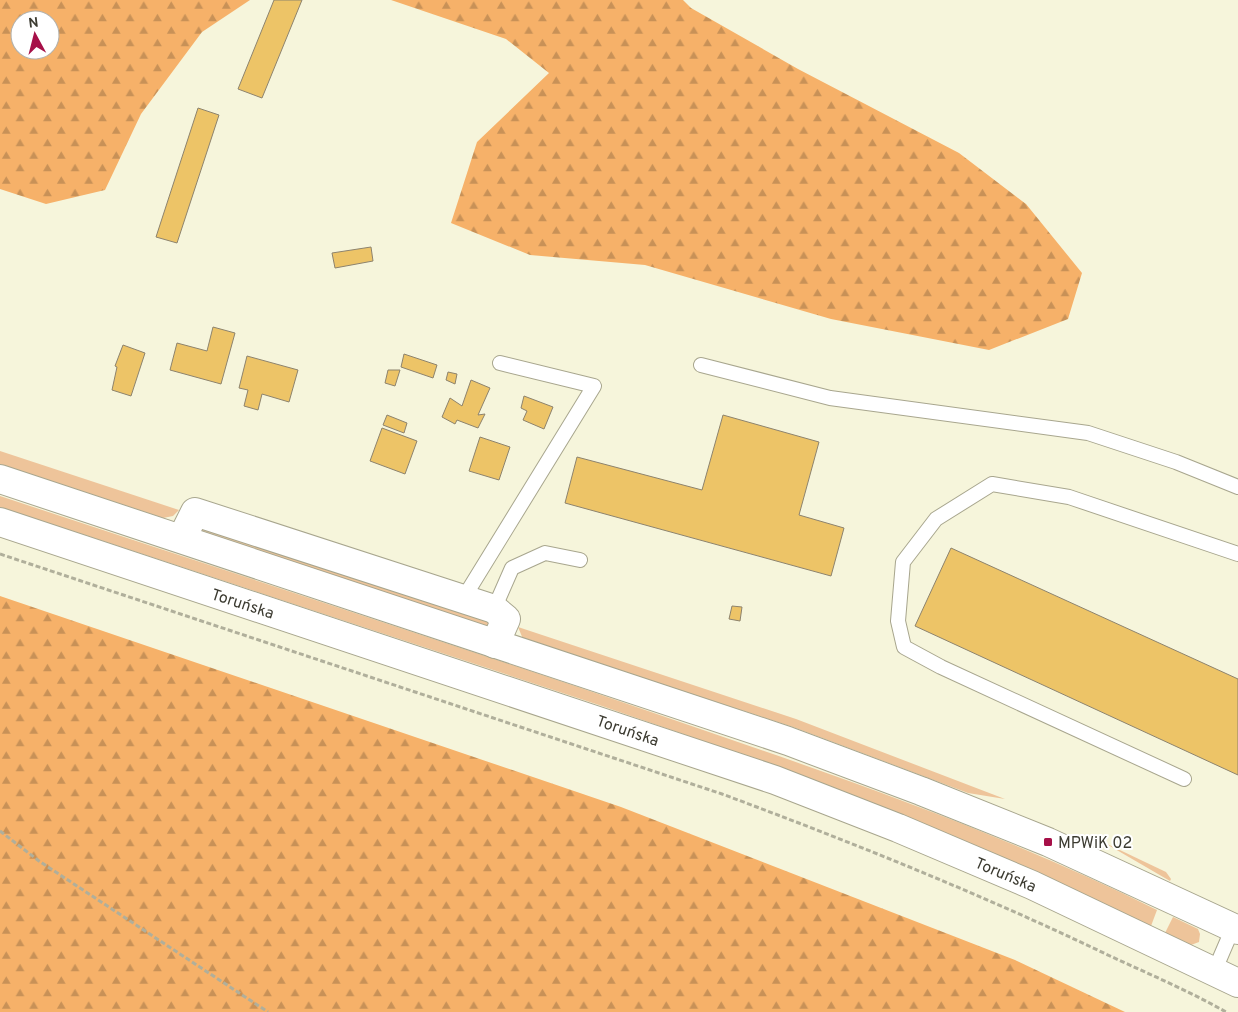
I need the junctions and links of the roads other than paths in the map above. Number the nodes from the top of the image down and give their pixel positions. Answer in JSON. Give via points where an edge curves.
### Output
{"nodes":[{"id":1,"x":500,"y":364,"type":"dead end"},
{"id":2,"x":701,"y":365,"type":"dead end"},
{"id":3,"x":0,"y":479,"type":"edge"},
{"id":4,"x":1238,"y":487,"type":"edge"},
{"id":5,"x":0,"y":522,"type":"edge"},
{"id":6,"x":182,"y":538,"type":"junction"},
{"id":7,"x":1238,"y":554,"type":"edge"},
{"id":8,"x":580,"y":560,"type":"dead end"},
{"id":9,"x":463,"y":600,"type":"junction"},
{"id":10,"x":494,"y":610,"type":"junction"},
{"id":11,"x":495,"y":644,"type":"junction"},
{"id":12,"x":1184,"y":779,"type":"dead end"},
{"id":13,"x":1236,"y":924,"type":"edge"},
{"id":14,"x":1214,"y":972,"type":"junction"},
{"id":15,"x":1238,"y":983,"type":"edge"}],
"edges":[{"from":1,"to":9,"type":"lane","via":[[594,386]]},
{"from":2,"to":4,"type":"lane","via":[[830,398],[1088,433],[1176,462]]},
{"from":3,"to":6,"type":"main road"},
{"from":5,"to":14,"type":"main road","name":"Toruńska","via":[[775,780],[1023,881]]},
{"from":6,"to":9,"type":"main road","via":[[195,512]]},
{"from":6,"to":11,"type":"main road"},
{"from":7,"to":12,"type":"lane","via":[[1069,497],[992,484],[936,519],[903,562],[898,621],[904,648]]},
{"from":8,"to":10,"type":"lane","via":[[545,553],[512,568]]},
{"from":9,"to":10,"type":"main road"},
{"from":10,"to":11,"type":"main road","via":[[506,619]]},
{"from":11,"to":13,"type":"main road","via":[[788,741],[921,790]]},
{"from":13,"to":14,"type":"lane"},
{"from":14,"to":15,"type":"main road","name":"Toruńska"}]}
